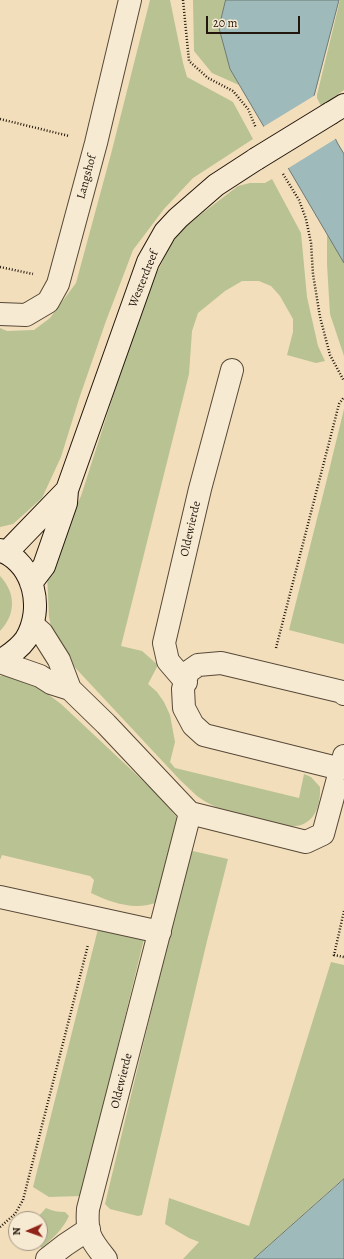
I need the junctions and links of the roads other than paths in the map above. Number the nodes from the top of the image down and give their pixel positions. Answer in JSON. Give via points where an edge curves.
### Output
{"nodes":[{"id":1,"x":130,"y":0,"type":"edge"},
{"id":2,"x":338,"y":109,"type":"edge"},
{"id":3,"x":0,"y":314,"type":"edge"},
{"id":4,"x":232,"y":370,"type":"dead end"},
{"id":5,"x":67,"y":490,"type":"junction"},
{"id":6,"x":3,"y":552,"type":"edge"},
{"id":7,"x":31,"y":583,"type":"junction"},
{"id":8,"x":33,"y":625,"type":"junction"},
{"id":9,"x":0,"y":662,"type":"edge"},
{"id":10,"x":186,"y":682,"type":"junction"},
{"id":11,"x":70,"y":689,"type":"junction"},
{"id":12,"x":344,"y":694,"type":"edge"},
{"id":13,"x":342,"y":762,"type":"edge"},
{"id":14,"x":190,"y":813,"type":"junction"},
{"id":15,"x":0,"y":897,"type":"edge"},
{"id":16,"x":160,"y":932,"type":"junction"},
{"id":17,"x":89,"y":1229,"type":"junction"},
{"id":18,"x":47,"y":1259,"type":"edge"},
{"id":19,"x":106,"y":1259,"type":"edge"}],
"edges":[{"from":1,"to":3,"type":"street","name":"Langshof","via":[[96,143],[58,284],[48,302],[26,315]]},
{"from":2,"to":5,"type":"street","name":"Westerdreef","bridge":true,"via":[[216,185],[165,232],[148,262]]},
{"from":4,"to":10,"type":"street","name":"Oldewierde","via":[[200,490],[164,643],[168,661]]},
{"from":5,"to":6,"type":"street","name":"Westerdreef"},
{"from":5,"to":7,"type":"street","name":"Westerdreef","via":[[66,503],[44,566]]},
{"from":6,"to":7,"type":"street","via":[[16,561]]},
{"from":7,"to":8,"type":"street","via":[[36,610]]},
{"from":8,"to":9,"type":"street","via":[[14,653]]},
{"from":8,"to":11,"type":"street","via":[[42,633],[59,660]]},
{"from":9,"to":11,"type":"street"},
{"from":10,"to":12,"type":"street","via":[[188,672],[198,665],[221,663]]},
{"from":10,"to":13,"type":"street","via":[[183,689],[184,708],[194,725],[204,735]]},
{"from":11,"to":14,"type":"street"},
{"from":13,"to":14,"type":"street","via":[[323,834],[306,842]]},
{"from":14,"to":16,"type":"street","name":"Oldewierde"},
{"from":15,"to":16,"type":"street"},
{"from":16,"to":17,"type":"street","name":"Oldewierde","via":[[88,1209]]},
{"from":17,"to":18,"type":"street"},
{"from":17,"to":19,"type":"street","name":"Oldewierde","via":[[91,1238]]}]}
